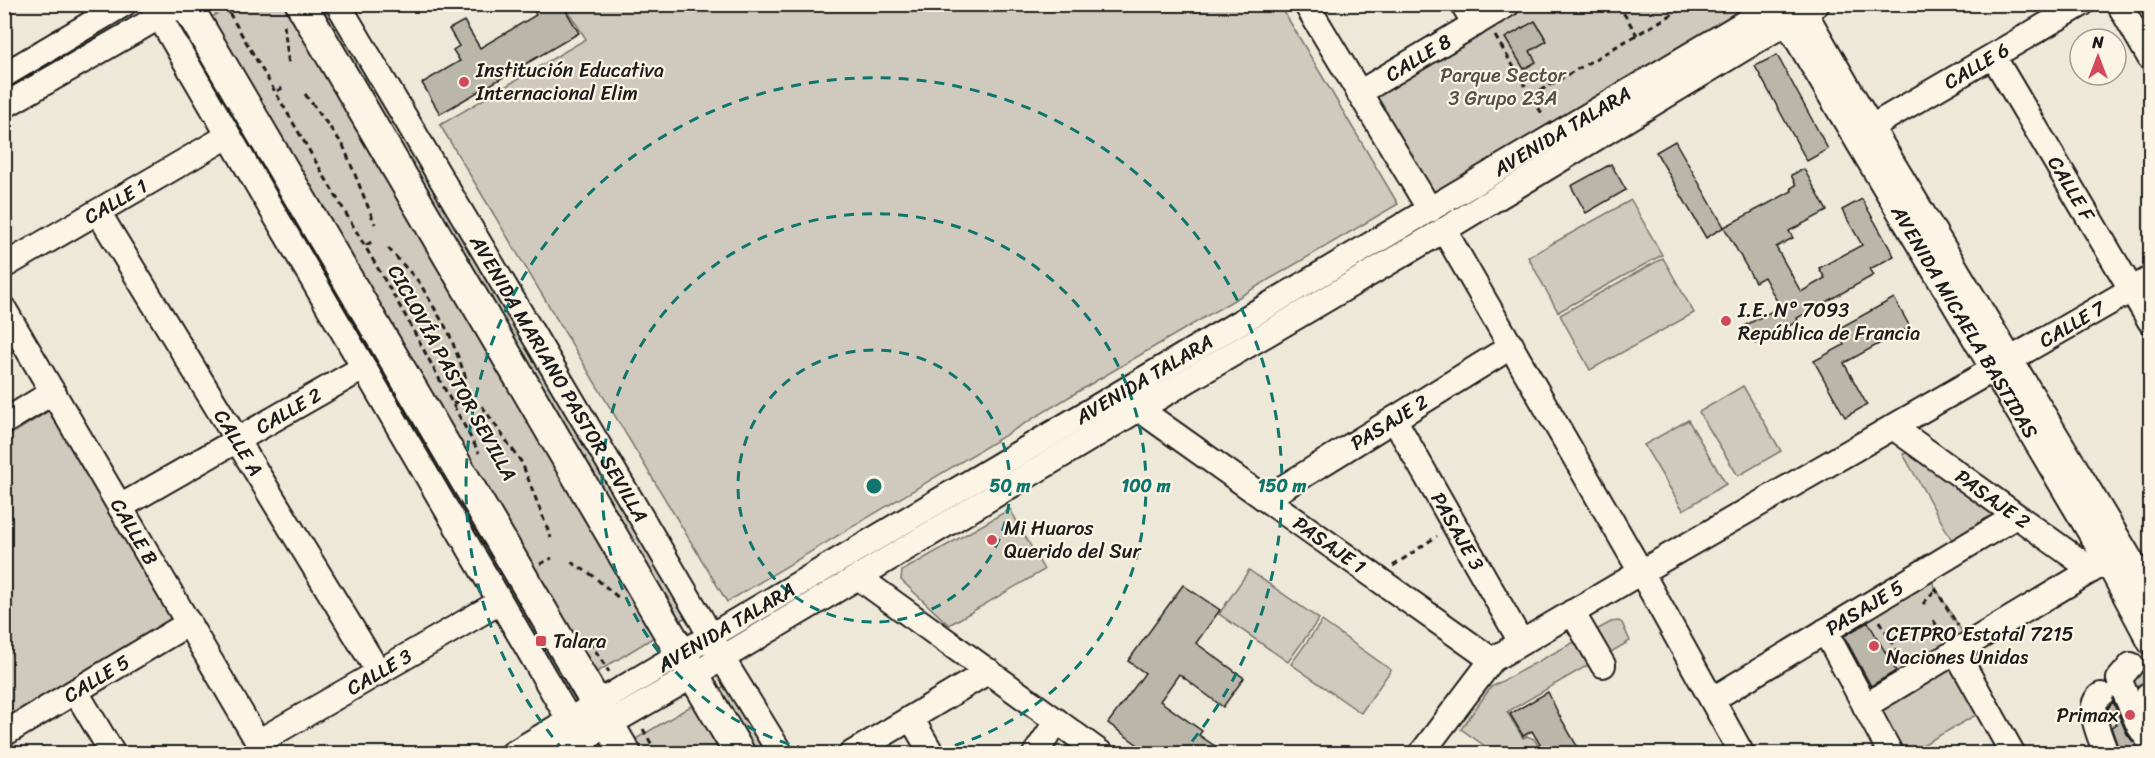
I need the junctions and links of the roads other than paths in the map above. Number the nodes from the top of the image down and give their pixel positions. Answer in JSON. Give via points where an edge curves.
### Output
{"nodes":[{"id":1,"x":124,"y":4,"type":"edge"},
{"id":2,"x":181,"y":4,"type":"edge"},
{"id":3,"x":186,"y":4,"type":"edge"},
{"id":4,"x":338,"y":4,"type":"edge"},
{"id":5,"x":1306,"y":4,"type":"edge"},
{"id":6,"x":1508,"y":4,"type":"edge"},
{"id":7,"x":2082,"y":4,"type":"edge"},
{"id":8,"x":2119,"y":4,"type":"edge"},
{"id":9,"x":1791,"y":8,"type":"edge"},
{"id":10,"x":155,"y":11,"type":"edge"},
{"id":11,"x":291,"y":11,"type":"edge"},
{"id":12,"x":1474,"y":16,"type":"edge"},
{"id":13,"x":1993,"y":56,"type":"junction"},
{"id":14,"x":2151,"y":58,"type":"edge"},
{"id":15,"x":4,"y":75,"type":"edge"},
{"id":16,"x":1359,"y":93,"type":"junction"},
{"id":17,"x":4,"y":106,"type":"edge"},
{"id":18,"x":1871,"y":127,"type":"junction"},
{"id":19,"x":228,"y":136,"type":"junction"},
{"id":20,"x":1430,"y":210,"type":"junction"},
{"id":21,"x":98,"y":212,"type":"junction"},
{"id":22,"x":1444,"y":230,"type":"junction"},
{"id":23,"x":4,"y":266,"type":"edge"},
{"id":24,"x":2141,"y":285,"type":"edge"},
{"id":25,"x":4,"y":309,"type":"edge"},
{"id":26,"x":2151,"y":321,"type":"edge"},
{"id":27,"x":1512,"y":346,"type":"junction"},
{"id":28,"x":2002,"y":365,"type":"junction"},
{"id":29,"x":363,"y":368,"type":"junction"},
{"id":30,"x":53,"y":392,"type":"junction"},
{"id":31,"x":1139,"y":409,"type":"junction"},
{"id":32,"x":1394,"y":419,"type":"junction"},
{"id":33,"x":4,"y":422,"type":"edge"},
{"id":34,"x":1893,"y":427,"type":"junction"},
{"id":35,"x":237,"y":440,"type":"junction"},
{"id":36,"x":1265,"y":499,"type":"junction"},
{"id":37,"x":120,"y":507,"type":"junction"},
{"id":38,"x":2016,"y":516,"type":"junction"},
{"id":39,"x":2099,"y":566,"type":"junction"},
{"id":40,"x":1641,"y":572,"type":"junction"},
{"id":41,"x":858,"y":577,"type":"junction"},
{"id":42,"x":2151,"y":592,"type":"edge"},
{"id":43,"x":500,"y":602,"type":"junction"},
{"id":44,"x":1572,"y":612,"type":"junction"},
{"id":45,"x":189,"y":623,"type":"junction"},
{"id":46,"x":1825,"y":631,"type":"junction"},
{"id":47,"x":710,"y":637,"type":"junction"},
{"id":48,"x":1958,"y":641,"type":"junction"},
{"id":49,"x":1521,"y":642,"type":"junction"},
{"id":50,"x":2151,"y":642,"type":"edge"},
{"id":51,"x":2151,"y":647,"type":"edge"},
{"id":52,"x":722,"y":658,"type":"junction"},
{"id":53,"x":1491,"y":660,"type":"junction"},
{"id":54,"x":688,"y":664,"type":"junction"},
{"id":55,"x":1603,"y":665,"type":"dead end"},
{"id":56,"x":989,"y":671,"type":"junction"},
{"id":57,"x":378,"y":673,"type":"junction"},
{"id":58,"x":2131,"y":689,"type":"edge"},
{"id":59,"x":76,"y":692,"type":"junction"},
{"id":60,"x":1713,"y":699,"type":"junction"},
{"id":61,"x":615,"y":706,"type":"junction"},
{"id":62,"x":1865,"y":706,"type":"junction"},
{"id":63,"x":911,"y":718,"type":"junction"},
{"id":64,"x":1057,"y":721,"type":"junction"},
{"id":65,"x":4,"y":734,"type":"edge"},
{"id":66,"x":580,"y":737,"type":"edge"},
{"id":67,"x":2148,"y":745,"type":"edge"},
{"id":68,"x":262,"y":748,"type":"edge"},
{"id":69,"x":113,"y":753,"type":"edge"},
{"id":70,"x":512,"y":753,"type":"edge"},
{"id":71,"x":557,"y":753,"type":"edge"},
{"id":72,"x":626,"y":753,"type":"edge"},
{"id":73,"x":740,"y":753,"type":"edge"},
{"id":74,"x":781,"y":753,"type":"edge"},
{"id":75,"x":851,"y":753,"type":"edge"},
{"id":76,"x":932,"y":753,"type":"edge"},
{"id":77,"x":1035,"y":753,"type":"edge"},
{"id":78,"x":1102,"y":753,"type":"edge"},
{"id":79,"x":1421,"y":753,"type":"edge"},
{"id":80,"x":1742,"y":753,"type":"edge"},
{"id":81,"x":1891,"y":753,"type":"edge"},
{"id":82,"x":2013,"y":753,"type":"edge"},
{"id":83,"x":2106,"y":753,"type":"edge"}],
"edges":[{"from":1,"to":15,"type":"street"},
{"from":2,"to":10,"type":"street"},
{"from":3,"to":61,"type":"main road"},
{"from":4,"to":47,"type":"street","name":"AVENIDA MARIANO PASTOR SEVILLA"},
{"from":5,"to":16,"type":"street"},
{"from":6,"to":12,"type":"street","name":"CALLE 8"},
{"from":7,"to":13,"type":"street","name":"CALLE 6"},
{"from":8,"to":14,"type":"street"},
{"from":9,"to":18,"type":"street","name":"AVENIDA MICAELA BASTIDAS"},
{"from":9,"to":20,"type":"street","name":"AVENIDA TALARA","via":[[1555,136]]},
{"from":9,"to":22,"type":"street","name":"AVENIDA TALARA"},
{"from":9,"to":28,"type":"street","name":"AVENIDA MICAELA BASTIDAS"},
{"from":10,"to":17,"type":"street"},
{"from":10,"to":19,"type":"street"},
{"from":11,"to":54,"type":"main road","name":"AVENIDA MARIANO PASTOR SEVILLA"},
{"from":12,"to":16,"type":"street","name":"CALLE 8"},
{"from":13,"to":18,"type":"street","name":"CALLE 6"},
{"from":13,"to":24,"type":"street","name":"CALLE F"},
{"from":16,"to":20,"type":"street"},
{"from":18,"to":28,"type":"street","name":"AVENIDA MICAELA BASTIDAS"},
{"from":19,"to":21,"type":"street","name":"CALLE 1"},
{"from":19,"to":29,"type":"street"},
{"from":20,"to":47,"type":"street","name":"AVENIDA TALARA"},
{"from":21,"to":23,"type":"street","name":"CALLE 1"},
{"from":21,"to":35,"type":"street","name":"CALLE A"},
{"from":22,"to":27,"type":"street"},
{"from":22,"to":31,"type":"street","name":"AVENIDA TALARA"},
{"from":24,"to":26,"type":"street","name":"CALLE F"},
{"from":24,"to":28,"type":"street","name":"CALLE 7"},
{"from":25,"to":30,"type":"street","name":"CALLE B"},
{"from":27,"to":32,"type":"street","name":"PASAJE 2"},
{"from":27,"to":40,"type":"street"},
{"from":28,"to":34,"type":"street","name":"CALLE 7"},
{"from":28,"to":39,"type":"street","name":"AVENIDA MICAELA BASTIDAS"},
{"from":28,"to":42,"type":"street","name":"AVENIDA MICAELA BASTIDAS"},
{"from":29,"to":35,"type":"street","name":"CALLE 2"},
{"from":29,"to":43,"type":"street"},
{"from":30,"to":33,"type":"street"},
{"from":30,"to":37,"type":"street","name":"CALLE B"},
{"from":31,"to":36,"type":"street","name":"PASAJE 1"},
{"from":31,"to":41,"type":"street","name":"AVENIDA TALARA"},
{"from":32,"to":36,"type":"street","name":"PASAJE 2"},
{"from":32,"to":49,"type":"street","name":"PASAJE 3"},
{"from":34,"to":38,"type":"street","name":"PASAJE 2"},
{"from":34,"to":40,"type":"street","name":"CALLE 7"},
{"from":35,"to":37,"type":"street","name":"CALLE 2"},
{"from":35,"to":57,"type":"street","name":"CALLE A"},
{"from":36,"to":53,"type":"street","name":"PASAJE 1"},
{"from":37,"to":45,"type":"street","name":"CALLE B"},
{"from":38,"to":39,"type":"street","name":"PASAJE 2"},
{"from":38,"to":46,"type":"street","name":"PASAJE 5"},
{"from":39,"to":48,"type":"street"},
{"from":39,"to":50,"type":"street","name":"AVENIDA MICAELA BASTIDAS"},
{"from":40,"to":44,"type":"street","name":"CALLE 7"},
{"from":40,"to":60,"type":"street"},
{"from":41,"to":52,"type":"street","name":"AVENIDA TALARA"},
{"from":41,"to":56,"type":"street"},
{"from":43,"to":57,"type":"street","name":"CALLE 3"},
{"from":43,"to":66,"type":"street"},
{"from":44,"to":49,"type":"street","name":"CALLE 7"},
{"from":44,"to":55,"type":"street"},
{"from":45,"to":59,"type":"street","name":"CALLE 5"},
{"from":45,"to":68,"type":"street","name":"CALLE B"},
{"from":46,"to":60,"type":"street","name":"PASAJE 5"},
{"from":46,"to":62,"type":"street"},
{"from":47,"to":52,"type":"street","name":"AVENIDA MARIANO PASTOR SEVILLA"},
{"from":47,"to":54,"type":"street","name":"AVENIDA TALARA"},
{"from":48,"to":62,"type":"street"},
{"from":48,"to":82,"type":"street"},
{"from":49,"to":53,"type":"street","name":"CALLE 7"},
{"from":51,"to":58,"type":"street"},
{"from":52,"to":54,"type":"street","name":"AVENIDA TALARA"},
{"from":52,"to":74,"type":"street","name":"AVENIDA MARIANO PASTOR SEVILLA"},
{"from":53,"to":79,"type":"street"},
{"from":54,"to":61,"type":"street","name":"AVENIDA TALARA"},
{"from":54,"to":73,"type":"main road","name":"AVENIDA MARIANO PASTOR SEVILLA"},
{"from":56,"to":63,"type":"street"},
{"from":56,"to":64,"type":"street"},
{"from":57,"to":68,"type":"street","name":"CALLE 3"},
{"from":58,"to":67,"type":"street","via":[[2139,726]]},
{"from":58,"to":83,"type":"street","via":[[2094,702],[2093,713]]},
{"from":59,"to":65,"type":"street","name":"CALLE 5"},
{"from":59,"to":69,"type":"street"},
{"from":60,"to":80,"type":"street"},
{"from":61,"to":66,"type":"street","name":"AVENIDA TALARA"},
{"from":61,"to":72,"type":"main road"},
{"from":62,"to":81,"type":"street"},
{"from":63,"to":75,"type":"street"},
{"from":63,"to":76,"type":"street"},
{"from":64,"to":77,"type":"street"},
{"from":64,"to":78,"type":"street"},
{"from":66,"to":70,"type":"street","name":"AVENIDA TALARA"},
{"from":66,"to":71,"type":"street","name":"AVENIDA TALARA"}]}
